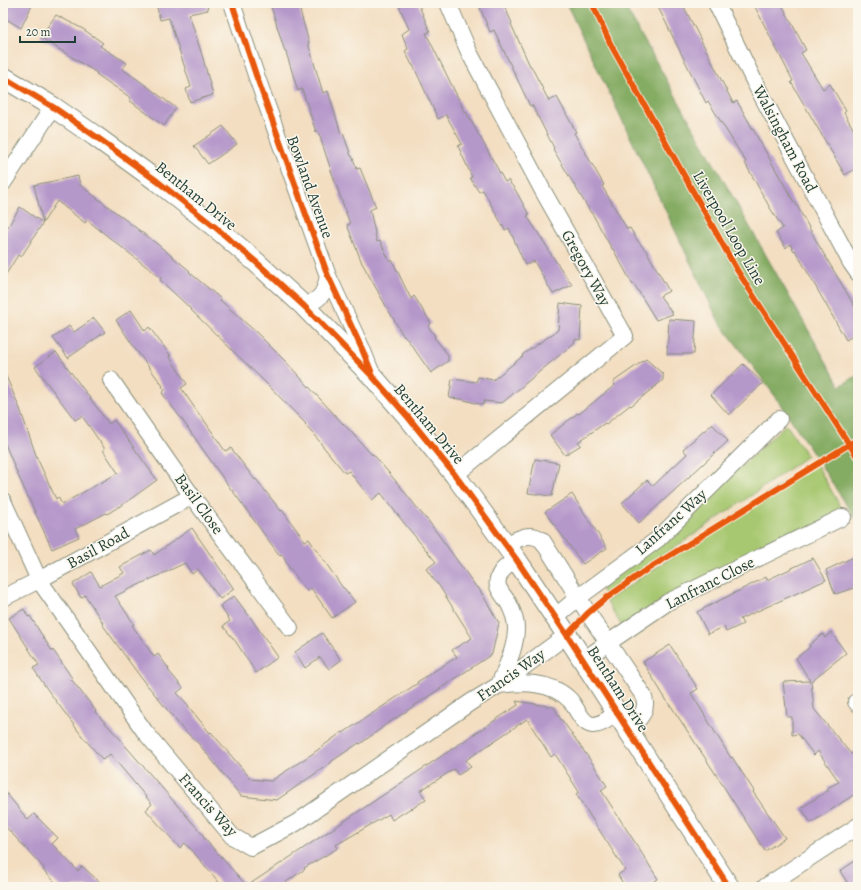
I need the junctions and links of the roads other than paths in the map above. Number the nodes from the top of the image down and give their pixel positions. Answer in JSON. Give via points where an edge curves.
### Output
{"nodes":[{"id":1,"x":232,"y":3,"type":"edge"},
{"id":2,"x":448,"y":3,"type":"edge"},
{"id":3,"x":716,"y":3,"type":"edge"},
{"id":4,"x":3,"y":77,"type":"edge"},
{"id":5,"x":53,"y":107,"type":"junction"},
{"id":6,"x":3,"y":183,"type":"edge"},
{"id":7,"x":858,"y":272,"type":"edge"},
{"id":8,"x":328,"y":276,"type":"junction"},
{"id":9,"x":304,"y":306,"type":"junction"},
{"id":10,"x":373,"y":377,"type":"junction"},
{"id":11,"x":111,"y":380,"type":"dead end"},
{"id":12,"x":778,"y":419,"type":"dead end"},
{"id":13,"x":455,"y":475,"type":"junction"},
{"id":14,"x":192,"y":496,"type":"junction"},
{"id":15,"x":3,"y":501,"type":"edge"},
{"id":16,"x":843,"y":516,"type":"dead end"},
{"id":17,"x":511,"y":552,"type":"junction"},
{"id":18,"x":39,"y":580,"type":"junction"},
{"id":19,"x":579,"y":597,"type":"junction"},
{"id":20,"x":3,"y":598,"type":"edge"},
{"id":21,"x":555,"y":617,"type":"junction"},
{"id":22,"x":290,"y":628,"type":"dead end"},
{"id":23,"x":568,"y":635,"type":"junction"},
{"id":24,"x":608,"y":643,"type":"junction"},
{"id":25,"x":583,"y":660,"type":"junction"},
{"id":26,"x":499,"y":685,"type":"junction"},
{"id":27,"x":617,"y":713,"type":"junction"},
{"id":28,"x":629,"y":730,"type":"junction"},
{"id":29,"x":858,"y":826,"type":"edge"},
{"id":30,"x":729,"y":887,"type":"edge"},
{"id":31,"x":765,"y":887,"type":"edge"}],
"edges":[{"from":1,"to":8,"type":"street","name":"Bowland Avenue"},
{"from":2,"to":13,"type":"street","name":"Gregory Way","via":[[473,59],[543,191],[625,336]]},
{"from":3,"to":7,"type":"street","name":"Walsingham Road","via":[[755,84]]},
{"from":4,"to":5,"type":"street","name":"Bentham Drive"},
{"from":5,"to":6,"type":"street"},
{"from":5,"to":9,"type":"street","name":"Bentham Drive","via":[[145,172],[215,227]]},
{"from":8,"to":9,"type":"street","via":[[323,293],[314,302]]},
{"from":8,"to":10,"type":"street","name":"Bowland Avenue"},
{"from":9,"to":10,"type":"street","name":"Bentham Drive"},
{"from":10,"to":13,"type":"street","name":"Bentham Drive"},
{"from":11,"to":14,"type":"street","name":"Basil Close"},
{"from":12,"to":19,"type":"street","name":"Lanfranc Way","via":[[658,539]]},
{"from":13,"to":17,"type":"street","name":"Bentham Drive"},
{"from":14,"to":18,"type":"street","name":"Basil Road"},
{"from":14,"to":22,"type":"street","name":"Basil Close"},
{"from":15,"to":18,"type":"street","name":"Francis Way"},
{"from":16,"to":24,"type":"street","name":"Lanfranc Close","via":[[673,599]]},
{"from":17,"to":19,"type":"street","via":[[524,536],[538,536]]},
{"from":17,"to":21,"type":"street","name":"Bentham Drive"},
{"from":17,"to":26,"type":"street","via":[[497,583],[514,616],[515,641]]},
{"from":18,"to":20,"type":"street","name":"Basil Road"},
{"from":18,"to":26,"type":"street","name":"Francis Way","via":[[145,732],[232,836],[251,847],[296,823]]},
{"from":19,"to":21,"type":"street","name":"Lanfranc Way"},
{"from":19,"to":24,"type":"street"},
{"from":21,"to":23,"type":"street","name":"Bentham Drive"},
{"from":23,"to":25,"type":"street","name":"Bentham Drive"},
{"from":23,"to":26,"type":"street","name":"Francis Way"},
{"from":24,"to":25,"type":"street","name":"Lanfranc Close"},
{"from":24,"to":28,"type":"street","via":[[645,699],[644,711]]},
{"from":25,"to":27,"type":"street","name":"Bentham Drive"},
{"from":26,"to":27,"type":"street","via":[[533,683],[549,688],[564,695],[583,720],[590,724],[598,725]]},
{"from":27,"to":28,"type":"street","name":"Bentham Drive"},
{"from":28,"to":30,"type":"street","name":"Bentham Drive"},
{"from":29,"to":31,"type":"street"}]}
